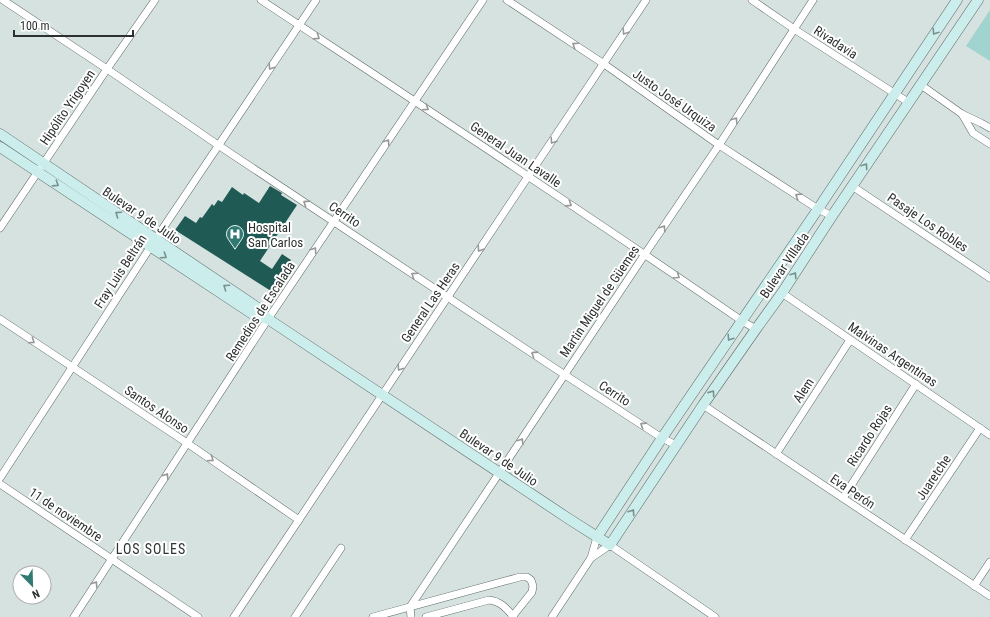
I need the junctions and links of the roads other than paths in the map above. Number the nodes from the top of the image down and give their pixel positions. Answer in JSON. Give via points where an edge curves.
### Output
{"nodes":[{"id":1,"x":3,"y":0,"type":"edge"},
{"id":2,"x":155,"y":0,"type":"edge"},
{"id":3,"x":262,"y":0,"type":"edge"},
{"id":4,"x":316,"y":0,"type":"edge"},
{"id":5,"x":483,"y":0,"type":"edge"},
{"id":6,"x":507,"y":0,"type":"edge"},
{"id":7,"x":646,"y":0,"type":"edge"},
{"id":8,"x":752,"y":0,"type":"edge"},
{"id":9,"x":813,"y":0,"type":"edge"},
{"id":10,"x":957,"y":0,"type":"edge"},
{"id":11,"x":978,"y":0,"type":"edge"},
{"id":12,"x":299,"y":25,"type":"junction"},
{"id":13,"x":794,"y":28,"type":"junction"},
{"id":14,"x":604,"y":64,"type":"junction"},
{"id":15,"x":107,"y":69,"type":"junction"},
{"id":16,"x":921,"y":84,"type":"junction"},
{"id":17,"x":894,"y":93,"type":"junction"},
{"id":18,"x":415,"y":100,"type":"junction"},
{"id":19,"x":908,"y":102,"type":"junction"},
{"id":20,"x":962,"y":114,"type":"junction"},
{"id":21,"x":990,"y":128,"type":"edge"},
{"id":22,"x":0,"y":134,"type":"edge"},
{"id":23,"x":990,"y":144,"type":"edge"},
{"id":24,"x":218,"y":145,"type":"junction"},
{"id":25,"x":719,"y":145,"type":"junction"},
{"id":26,"x":0,"y":147,"type":"edge"},
{"id":27,"x":40,"y":168,"type":"junction"},
{"id":28,"x":528,"y":177,"type":"junction"},
{"id":29,"x":852,"y":186,"type":"junction"},
{"id":30,"x":818,"y":209,"type":"junction"},
{"id":31,"x":832,"y":216,"type":"junction"},
{"id":32,"x":334,"y":221,"type":"junction"},
{"id":33,"x":0,"y":228,"type":"edge"},
{"id":34,"x":153,"y":243,"type":"junction"},
{"id":35,"x":645,"y":254,"type":"junction"},
{"id":36,"x":990,"y":278,"type":"edge"},
{"id":37,"x":782,"y":293,"type":"junction"},
{"id":38,"x":448,"y":298,"type":"junction"},
{"id":39,"x":0,"y":319,"type":"edge"},
{"id":40,"x":268,"y":319,"type":"junction"},
{"id":41,"x":742,"y":321,"type":"junction"},
{"id":42,"x":756,"y":329,"type":"junction"},
{"id":43,"x":850,"y":340,"type":"junction"},
{"id":44,"x":72,"y":367,"type":"junction"},
{"id":45,"x":565,"y":375,"type":"junction"},
{"id":46,"x":916,"y":384,"type":"junction"},
{"id":47,"x":382,"y":396,"type":"junction"},
{"id":48,"x":703,"y":405,"type":"junction"},
{"id":49,"x":980,"y":428,"type":"junction"},
{"id":50,"x":990,"y":435,"type":"edge"},
{"id":51,"x":662,"y":438,"type":"junction"},
{"id":52,"x":187,"y":443,"type":"junction"},
{"id":53,"x":676,"y":445,"type":"junction"},
{"id":54,"x":776,"y":454,"type":"junction"},
{"id":55,"x":500,"y":473,"type":"junction"},
{"id":56,"x":0,"y":478,"type":"edge"},
{"id":57,"x":0,"y":484,"type":"edge"},
{"id":58,"x":843,"y":498,"type":"junction"},
{"id":59,"x":299,"y":520,"type":"junction"},
{"id":60,"x":597,"y":537,"type":"junction"},
{"id":61,"x":905,"y":540,"type":"junction"},
{"id":62,"x":610,"y":545,"type":"junction"},
{"id":63,"x":341,"y":548,"type":"dead end"},
{"id":64,"x":591,"y":558,"type":"junction"},
{"id":65,"x":112,"y":560,"type":"junction"},
{"id":66,"x":990,"y":562,"type":"edge"},
{"id":67,"x":974,"y":586,"type":"junction"},
{"id":68,"x":990,"y":596,"type":"edge"},
{"id":69,"x":410,"y":607,"type":"junction"},
{"id":70,"x":513,"y":616,"type":"edge"},
{"id":71,"x":74,"y":617,"type":"edge"},
{"id":72,"x":198,"y":617,"type":"edge"},
{"id":73,"x":234,"y":617,"type":"edge"},
{"id":74,"x":295,"y":617,"type":"edge"},
{"id":75,"x":373,"y":617,"type":"edge"},
{"id":76,"x":412,"y":617,"type":"edge"},
{"id":77,"x":426,"y":617,"type":"edge"},
{"id":78,"x":552,"y":617,"type":"edge"},
{"id":79,"x":715,"y":617,"type":"edge"}],
"edges":[{"from":1,"to":15,"type":"street","name":"Cerrito"},
{"from":2,"to":15,"type":"street","name":"Hipólito Yrigoyen"},
{"from":3,"to":12,"type":"street","name":"General Juan Lavalle"},
{"from":4,"to":12,"type":"street","name":"Fray Luis Beltrán"},
{"from":5,"to":18,"type":"street","name":"Remedios de Escalada"},
{"from":14,"to":6,"type":"street","name":"Justo José Urquiza","one_way":true},
{"from":7,"to":14,"type":"street","name":"General Las Heras","one_way":true},
{"from":8,"to":13,"type":"street","name":"Rivadavia"},
{"from":9,"to":13,"type":"street","name":"Martin Miguel de Güemes"},
{"from":10,"to":17,"type":"main road","name":"Bulevar Villada","one_way":true},
{"from":11,"to":16,"type":"main road","name":"Bulevar Villada"},
{"from":12,"to":18,"type":"street","name":"General Juan Lavalle","one_way":true},
{"from":12,"to":24,"type":"street","name":"Fray Luis Beltrán","one_way":true},
{"from":13,"to":17,"type":"street","name":"Rivadavia"},
{"from":25,"to":13,"type":"street","name":"Martin Miguel de Güemes","one_way":true},
{"from":14,"to":25,"type":"street","name":"Justo José Urquiza"},
{"from":14,"to":28,"type":"street","name":"General Las Heras","one_way":true},
{"from":15,"to":24,"type":"street","name":"Cerrito"},
{"from":15,"to":27,"type":"street","name":"Hipólito Yrigoyen"},
{"from":16,"to":19,"type":"main road","name":"Bulevar Villada"},
{"from":16,"to":20,"type":"street"},
{"from":17,"to":19,"type":"street","name":"Rivadavia"},
{"from":17,"to":30,"type":"main road","name":"Bulevar Villada"},
{"from":18,"to":28,"type":"street","name":"General Juan Lavalle","one_way":true},
{"from":32,"to":18,"type":"street","name":"Remedios de Escalada","one_way":true},
{"from":29,"to":19,"type":"main road","name":"Bulevar Villada","one_way":true},
{"from":20,"to":21,"type":"street"},
{"from":20,"to":23,"type":"street","via":[[973,133]]},
{"from":22,"to":27,"type":"main road","name":"Bulevar 9 de Julio"},
{"from":32,"to":24,"type":"street","name":"Cerrito","one_way":true},
{"from":24,"to":34,"type":"street","name":"Fray Luis Beltrán"},
{"from":30,"to":25,"type":"street","name":"Justo José Urquiza","one_way":true},
{"from":35,"to":25,"type":"street","name":"Martin Miguel de Güemes","one_way":true},
{"from":26,"to":27,"type":"main road","name":"Bulevar 9 de Julio"},
{"from":27,"to":33,"type":"street","name":"Hipólito Yrigoyen"},
{"from":27,"to":34,"type":"main road","name":"Bulevar 9 de Julio"},
{"from":28,"to":35,"type":"street","name":"General Juan Lavalle","one_way":true},
{"from":28,"to":38,"type":"street","name":"General Las Heras","one_way":true},
{"from":29,"to":31,"type":"main road","name":"Bulevar Villada"},
{"from":29,"to":36,"type":"street","name":"Pasaje Los Robles"},
{"from":30,"to":31,"type":"street","name":"Justo José Urquiza"},
{"from":30,"to":41,"type":"main road","name":"Bulevar Villada"},
{"from":37,"to":31,"type":"main road","name":"Bulevar Villada","one_way":true},
{"from":38,"to":32,"type":"street","name":"Cerrito","one_way":true},
{"from":40,"to":32,"type":"street","name":"Remedios de Escalada","one_way":true},
{"from":34,"to":40,"type":"main road","name":"Bulevar 9 de Julio","via":[[254,315]]},
{"from":34,"to":44,"type":"street","name":"Fray Luis Beltrán"},
{"from":35,"to":41,"type":"street","name":"General Juan Lavalle","one_way":true},
{"from":35,"to":45,"type":"street","name":"Martin Miguel de Güemes"},
{"from":37,"to":42,"type":"main road","name":"Bulevar Villada"},
{"from":37,"to":43,"type":"street","name":"Malvinas Argentinas"},
{"from":45,"to":38,"type":"street","name":"Cerrito","one_way":true},
{"from":38,"to":47,"type":"street","name":"General Las Heras","one_way":true},
{"from":39,"to":44,"type":"street","name":"Santos Alonso","one_way":true},
{"from":40,"to":47,"type":"main road","name":"Bulevar 9 de Julio"},
{"from":40,"to":52,"type":"street","name":"Remedios de Escalada"},
{"from":41,"to":42,"type":"street","name":"General Juan Lavalle"},
{"from":41,"to":51,"type":"main road","name":"Bulevar Villada","one_way":true},
{"from":48,"to":42,"type":"main road","name":"Bulevar Villada","one_way":true},
{"from":43,"to":46,"type":"street","name":"Malvinas Argentinas"},
{"from":43,"to":54,"type":"street","name":"Alem"},
{"from":44,"to":52,"type":"street","name":"Santos Alonso"},
{"from":44,"to":56,"type":"street","name":"Fray Luis Beltrán"},
{"from":51,"to":45,"type":"street","name":"Cerrito","one_way":true},
{"from":55,"to":45,"type":"street","name":"Martin Miguel de Güemes","one_way":true},
{"from":46,"to":49,"type":"street","name":"Malvinas Argentinas"},
{"from":46,"to":58,"type":"street","name":"Ricardo Rojas"},
{"from":47,"to":55,"type":"main road","name":"Bulevar 9 de Julio"},
{"from":47,"to":59,"type":"street","name":"General Las Heras"},
{"from":48,"to":53,"type":"main road","name":"Bulevar Villada"},
{"from":48,"to":54,"type":"street","name":"Eva Perón"},
{"from":49,"to":50,"type":"street","name":"Malvinas Argentinas"},
{"from":49,"to":61,"type":"street","name":"Juaretche"},
{"from":51,"to":53,"type":"street","name":"Cerrito"},
{"from":51,"to":60,"type":"main road","name":"Bulevar Villada"},
{"from":52,"to":59,"type":"street","name":"Santos Alonso","one_way":true},
{"from":65,"to":52,"type":"street","name":"Remedios de Escalada","one_way":true},
{"from":62,"to":53,"type":"main road","name":"Bulevar Villada","one_way":true},
{"from":54,"to":58,"type":"street","name":"Eva Perón"},
{"from":55,"to":60,"type":"main road","name":"Bulevar 9 de Julio"},
{"from":55,"to":69,"type":"street","name":"Martin Miguel de Güemes"},
{"from":57,"to":65,"type":"street","name":"11 de noviembre"},
{"from":58,"to":61,"type":"street","name":"Eva Perón"},
{"from":59,"to":73,"type":"street","name":"General Las Heras"},
{"from":60,"to":62,"type":"main road","name":"Bulevar 9 de Julio"},
{"from":60,"to":64,"type":"street"},
{"from":61,"to":67,"type":"street","name":"Eva Perón"},
{"from":62,"to":64,"type":"street"},
{"from":62,"to":79,"type":"street","name":"Bulevar 9 de Julio"},
{"from":63,"to":74,"type":"street"},
{"from":64,"to":78,"type":"street"},
{"from":71,"to":65,"type":"street","name":"Remedios de Escalada","one_way":true},
{"from":65,"to":72,"type":"street","name":"11 de noviembre"},
{"from":66,"to":67,"type":"street"},
{"from":67,"to":68,"type":"street","name":"Eva Perón"},
{"from":69,"to":70,"type":"street","via":[[527,577],[533,586],[532,592]]},
{"from":69,"to":75,"type":"street"},
{"from":69,"to":76,"type":"street"},
{"from":70,"to":77,"type":"street","via":[[501,603],[489,600]]}]}
